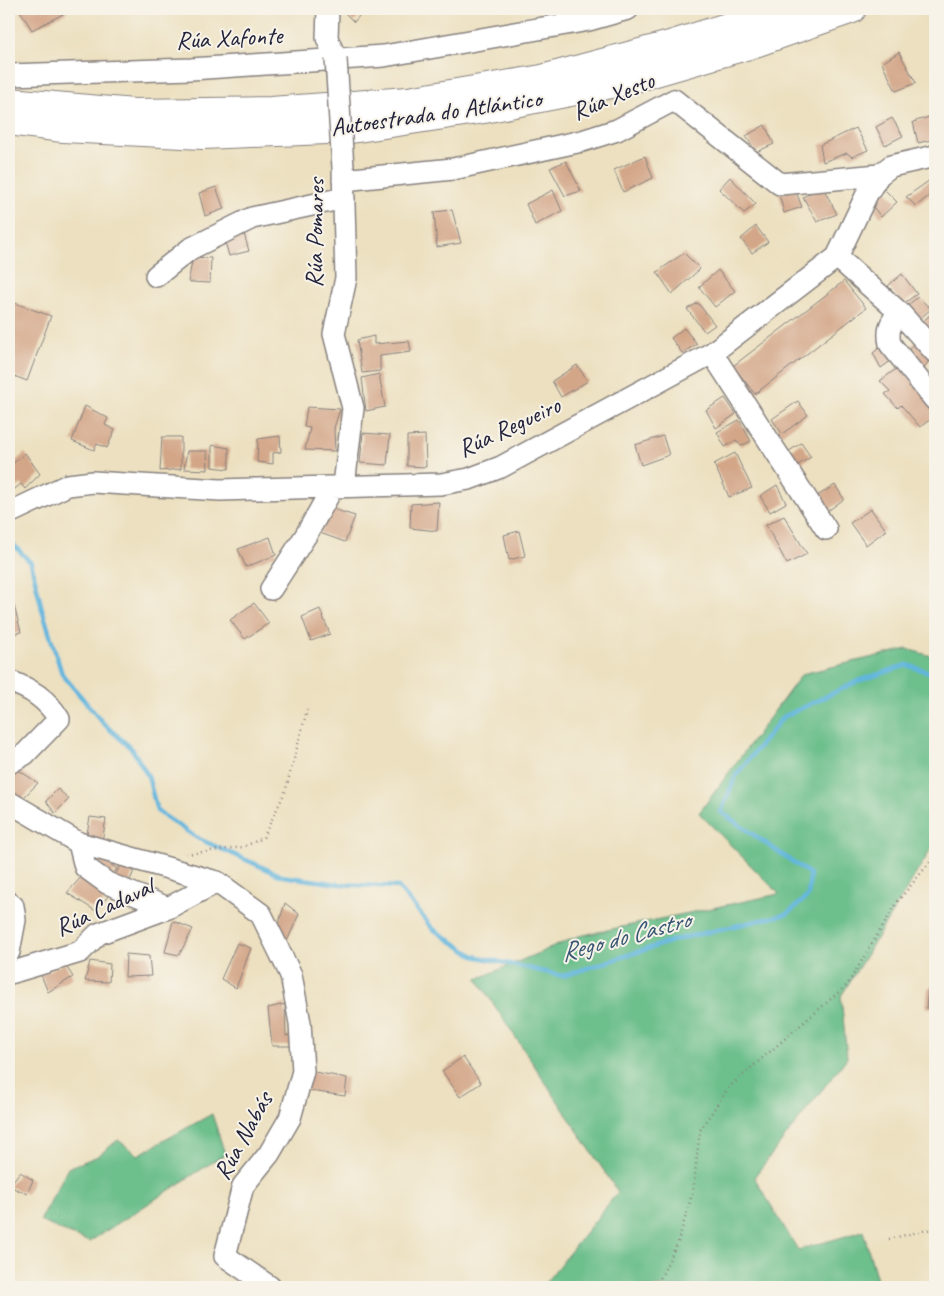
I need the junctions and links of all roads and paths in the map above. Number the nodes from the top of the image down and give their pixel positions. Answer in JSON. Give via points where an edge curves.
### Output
{"nodes":[{"id":1,"x":328,"y":9,"type":"edge"},
{"id":2,"x":628,"y":9,"type":"edge"},
{"id":3,"x":784,"y":9,"type":"edge"},
{"id":4,"x":852,"y":9,"type":"edge"},
{"id":5,"x":336,"y":60,"type":"junction"},
{"id":6,"x":9,"y":75,"type":"edge"},
{"id":7,"x":9,"y":102,"type":"edge"},
{"id":8,"x":9,"y":122,"type":"edge"},
{"id":9,"x":935,"y":156,"type":"edge"},
{"id":10,"x":879,"y":175,"type":"junction"},
{"id":11,"x":343,"y":182,"type":"junction"},
{"id":12,"x":837,"y":257,"type":"junction"},
{"id":13,"x":156,"y":276,"type":"dead end"},
{"id":14,"x":900,"y":313,"type":"junction"},
{"id":15,"x":935,"y":352,"type":"edge"},
{"id":16,"x":712,"y":353,"type":"junction"},
{"id":17,"x":935,"y":400,"type":"edge"},
{"id":18,"x":338,"y":487,"type":"junction"},
{"id":19,"x":9,"y":513,"type":"edge"},
{"id":20,"x":826,"y":530,"type":"dead end"},
{"id":21,"x":271,"y":589,"type":"dead end"},
{"id":22,"x":9,"y":681,"type":"edge"},
{"id":23,"x":308,"y":707,"type":"dead end"},
{"id":24,"x":9,"y":763,"type":"edge"},
{"id":25,"x":9,"y":802,"type":"edge"},
{"id":26,"x":79,"y":842,"type":"junction"},
{"id":27,"x":181,"y":854,"type":"dead end"},
{"id":28,"x":935,"y":856,"type":"edge"},
{"id":29,"x":217,"y":882,"type":"junction"},
{"id":30,"x":9,"y":903,"type":"edge"},
{"id":31,"x":168,"y":908,"type":"junction"},
{"id":32,"x":9,"y":952,"type":"edge"},
{"id":33,"x":9,"y":974,"type":"edge"},
{"id":34,"x":935,"y":1228,"type":"edge"},
{"id":35,"x":889,"y":1239,"type":"dead end"},
{"id":36,"x":270,"y":1287,"type":"edge"},
{"id":37,"x":656,"y":1287,"type":"edge"}],
"edges":[{"from":1,"to":5,"type":"street","name":"Rúa Pomares","via":[[327,38]]},
{"from":2,"to":5,"type":"street","name":"Rúa Xafonte","via":[[589,20],[404,53]]},
{"from":3,"to":7,"type":"highway","name":"Autoestrada do Atlántico","via":[[670,45],[542,79],[408,101],[271,111],[134,113]]},
{"from":4,"to":8,"type":"highway","name":"Autoestrada do Atlántico","via":[[752,44],[621,82],[484,109],[351,129],[202,135]]},
{"from":5,"to":6,"type":"street","name":"Rúa Xafonte"},
{"from":5,"to":11,"type":"street","name":"Rúa Pomares","bridge":true},
{"from":9,"to":10,"type":"street","via":[[891,166]]},
{"from":10,"to":11,"type":"street","name":"Rúa Xesto","via":[[780,184],[674,100],[617,130],[582,141],[453,169]]},
{"from":10,"to":12,"type":"street","name":"Rúa Regueiro"},
{"from":11,"to":13,"type":"street","via":[[252,218],[190,249]]},
{"from":11,"to":18,"type":"street","name":"Rúa Pomares","via":[[346,278],[334,334],[353,408]]},
{"from":12,"to":14,"type":"street"},
{"from":12,"to":16,"type":"street","name":"Rúa Regueiro"},
{"from":14,"to":15,"type":"street"},
{"from":14,"to":17,"type":"street","via":[[892,319],[888,335],[890,344]]},
{"from":16,"to":18,"type":"street","name":"Rúa Regueiro","via":[[520,458],[468,479],[441,484]]},
{"from":16,"to":20,"type":"street"},
{"from":18,"to":19,"type":"street","name":"Rúa Regueiro","via":[[220,490],[93,482],[68,485]]},
{"from":18,"to":21,"type":"street"},
{"from":22,"to":24,"type":"street","via":[[28,688],[50,704],[59,720],[24,754]]},
{"from":23,"to":27,"type":"path","via":[[285,792],[263,838],[243,847]]},
{"from":25,"to":26,"type":"street","name":"Rúa Nabás"},
{"from":26,"to":29,"type":"street","name":"Rúa Nabás"},
{"from":26,"to":31,"type":"street","via":[[85,867],[92,873],[107,884]]},
{"from":28,"to":37,"type":"path","via":[[898,901],[847,985],[729,1087],[700,1130],[693,1191],[678,1242]]},
{"from":29,"to":31,"type":"street","name":"Rúa Cadaval"},
{"from":29,"to":36,"type":"street","name":"Rúa Nabás","via":[[261,914],[292,975],[300,1023],[303,1071],[290,1118],[269,1154],[243,1186],[225,1256]]},
{"from":30,"to":32,"type":"street","via":[[13,906],[15,920]]},
{"from":31,"to":33,"type":"street","name":"Rúa Cadaval","via":[[98,934],[80,952]]},
{"from":34,"to":35,"type":"path"}]}
